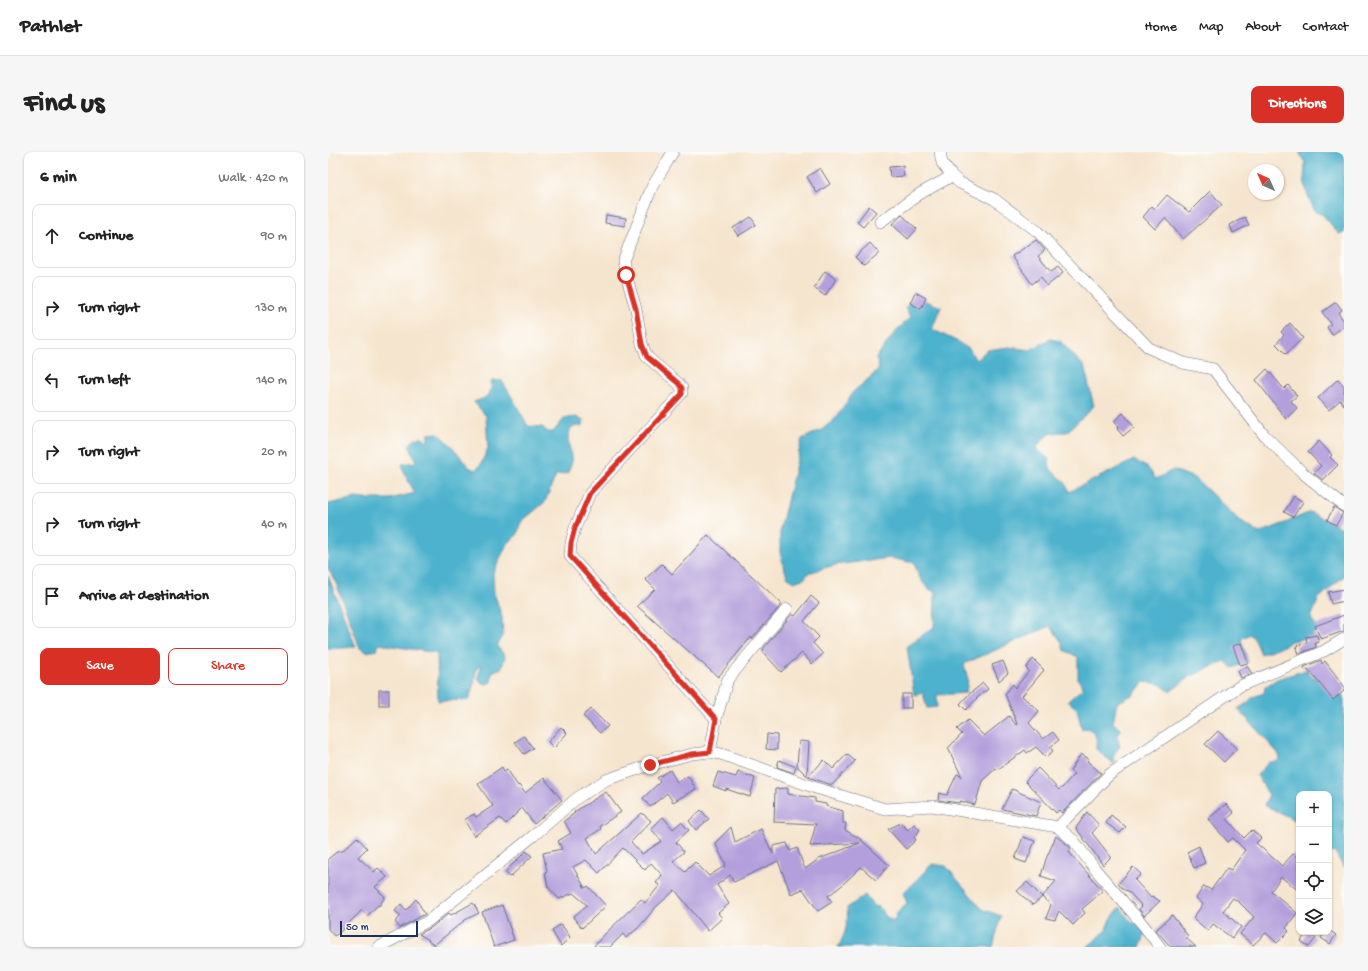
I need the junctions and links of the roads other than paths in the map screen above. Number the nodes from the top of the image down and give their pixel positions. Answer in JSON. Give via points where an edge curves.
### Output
{"nodes":[{"id":1,"x":672,"y":152,"type":"edge"},
{"id":2,"x":940,"y":152,"type":"edge"},
{"id":3,"x":952,"y":176,"type":"junction"},
{"id":4,"x":880,"y":222,"type":"dead end"},
{"id":5,"x":1344,"y":506,"type":"edge"},
{"id":6,"x":787,"y":609,"type":"dead end"},
{"id":7,"x":1344,"y":639,"type":"edge"},
{"id":8,"x":716,"y":719,"type":"junction"},
{"id":9,"x":710,"y":752,"type":"junction"},
{"id":10,"x":1058,"y":827,"type":"junction"},
{"id":11,"x":379,"y":947,"type":"edge"},
{"id":12,"x":1160,"y":947,"type":"edge"}],
"edges":[{"from":1,"to":8,"type":"street","via":[[652,187],[623,261],[647,357],[678,383],[682,388],[682,394],[590,493],[575,528],[570,556]]},
{"from":2,"to":3,"type":"street","via":[[942,164]]},
{"from":3,"to":4,"type":"street","via":[[921,193]]},
{"from":3,"to":5,"type":"street","via":[[960,184],[994,199],[1037,231],[1149,348],[1183,363],[1213,369],[1264,435],[1304,474]]},
{"from":6,"to":8,"type":"street","via":[[728,679]]},
{"from":7,"to":10,"type":"street","via":[[1324,651],[1240,686],[1110,774]]},
{"from":8,"to":9,"type":"street"},
{"from":9,"to":10,"type":"street","via":[[886,809],[932,806]]},
{"from":9,"to":11,"type":"street","via":[[692,754],[606,780],[577,798],[428,921]]},
{"from":10,"to":12,"type":"street","via":[[1074,841],[1094,870]]}]}
